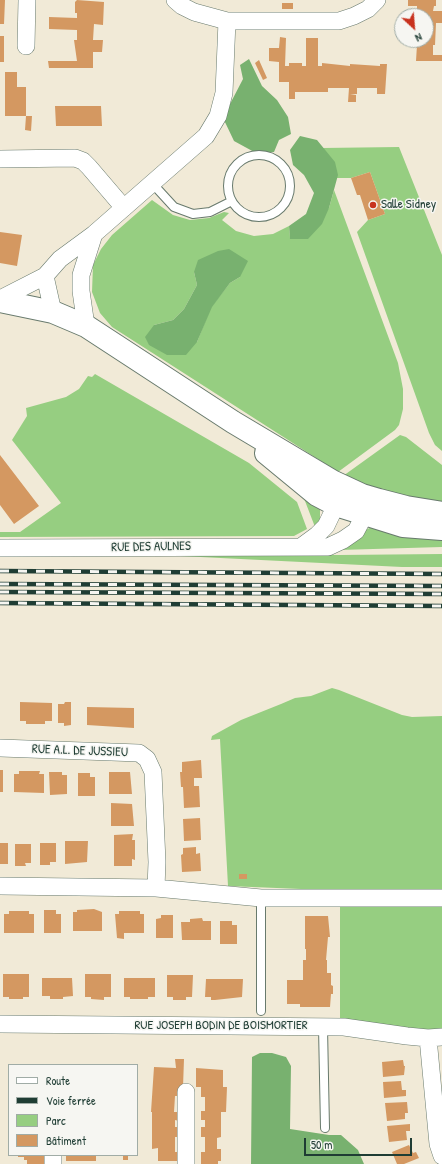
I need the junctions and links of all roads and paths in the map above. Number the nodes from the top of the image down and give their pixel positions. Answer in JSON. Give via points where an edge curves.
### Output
{"nodes":[{"id":1,"x":27,"y":0,"type":"edge"},
{"id":2,"x":175,"y":0,"type":"edge"},
{"id":3,"x":377,"y":0,"type":"edge"},
{"id":4,"x":227,"y":21,"type":"junction"},
{"id":5,"x":26,"y":46,"type":"dead end"},
{"id":6,"x":0,"y":159,"type":"edge"},
{"id":7,"x":152,"y":183,"type":"junction"},
{"id":8,"x":232,"y":201,"type":"junction"},
{"id":9,"x":124,"y":208,"type":"junction"},
{"id":10,"x":94,"y":234,"type":"junction"},
{"id":11,"x":45,"y":276,"type":"junction"},
{"id":12,"x":0,"y":300,"type":"edge"},
{"id":13,"x":53,"y":312,"type":"junction"},
{"id":14,"x":86,"y":326,"type":"junction"},
{"id":15,"x":233,"y":422,"type":"junction"},
{"id":16,"x":336,"y":505,"type":"junction"},
{"id":17,"x":364,"y":505,"type":"junction"},
{"id":18,"x":442,"y":518,"type":"edge"},
{"id":19,"x":302,"y":546,"type":"junction"},
{"id":20,"x":0,"y":548,"type":"edge"},
{"id":21,"x":0,"y":748,"type":"edge"},
{"id":22,"x":0,"y":886,"type":"edge"},
{"id":23,"x":156,"y":888,"type":"junction"},
{"id":24,"x":260,"y":898,"type":"junction"},
{"id":25,"x":442,"y":898,"type":"edge"},
{"id":26,"x":261,"y":1011,"type":"dead end"},
{"id":27,"x":0,"y":1024,"type":"edge"},
{"id":28,"x":322,"y":1027,"type":"junction"},
{"id":29,"x":435,"y":1038,"type":"edge"},
{"id":30,"x":186,"y":1092,"type":"dead end"},
{"id":31,"x":326,"y":1128,"type":"dead end"},
{"id":32,"x":442,"y":1156,"type":"edge"},
{"id":33,"x":186,"y":1164,"type":"edge"}],
"edges":[{"from":1,"to":5,"type":"street"},
{"from":2,"to":4,"type":"street","via":[[194,12]]},
{"from":3,"to":4,"type":"street","via":[[368,9],[339,21]]},
{"from":4,"to":7,"type":"street","via":[[224,94],[218,116],[206,136]]},
{"from":6,"to":9,"type":"street","via":[[75,158],[83,161]]},
{"from":7,"to":8,"type":"lane","via":[[174,206],[193,214],[210,212]]},
{"from":7,"to":9,"type":"street"},
{"from":8,"to":8,"type":"lane","via":[[238,209],[248,215],[269,215],[286,202],[290,192],[287,171],[280,163],[267,156],[253,155],[244,159],[231,173],[228,187]]},
{"from":9,"to":10,"type":"street"},
{"from":10,"to":11,"type":"street","via":[[60,259]]},
{"from":10,"to":14,"type":"street","via":[[81,275]]},
{"from":11,"to":12,"type":"street"},
{"from":11,"to":13,"type":"street"},
{"from":12,"to":13,"type":"main road"},
{"from":13,"to":14,"type":"main road"},
{"from":14,"to":15,"type":"main road"},
{"from":15,"to":16,"type":"main road","via":[[283,468],[317,495]]},
{"from":15,"to":17,"type":"main road","via":[[332,480]]},
{"from":16,"to":17,"type":"main road","via":[[348,500]]},
{"from":16,"to":19,"type":"street","via":[[326,526]]},
{"from":17,"to":18,"type":"main road","via":[[407,515]]},
{"from":17,"to":19,"type":"street","name":"RUE DES AULNES","via":[[356,531],[343,540],[328,547]]},
{"from":19,"to":20,"type":"street","name":"RUE DES AULNES"},
{"from":21,"to":23,"type":"street","name":"RUE A.L. DE JUSSIEU","via":[[139,753],[147,759],[153,772]]},
{"from":22,"to":23,"type":"street"},
{"from":23,"to":24,"type":"street"},
{"from":24,"to":25,"type":"street"},
{"from":24,"to":26,"type":"lane"},
{"from":27,"to":28,"type":"street","name":"RUE JOSEPH BODIN DE BOISMORTIER"},
{"from":28,"to":29,"type":"street","name":"RUE JOSEPH BODIN DE BOISMORTIER","via":[[344,1027]]},
{"from":28,"to":31,"type":"lane"},
{"from":29,"to":32,"type":"street","via":[[438,1144]]},
{"from":30,"to":33,"type":"street"}]}
